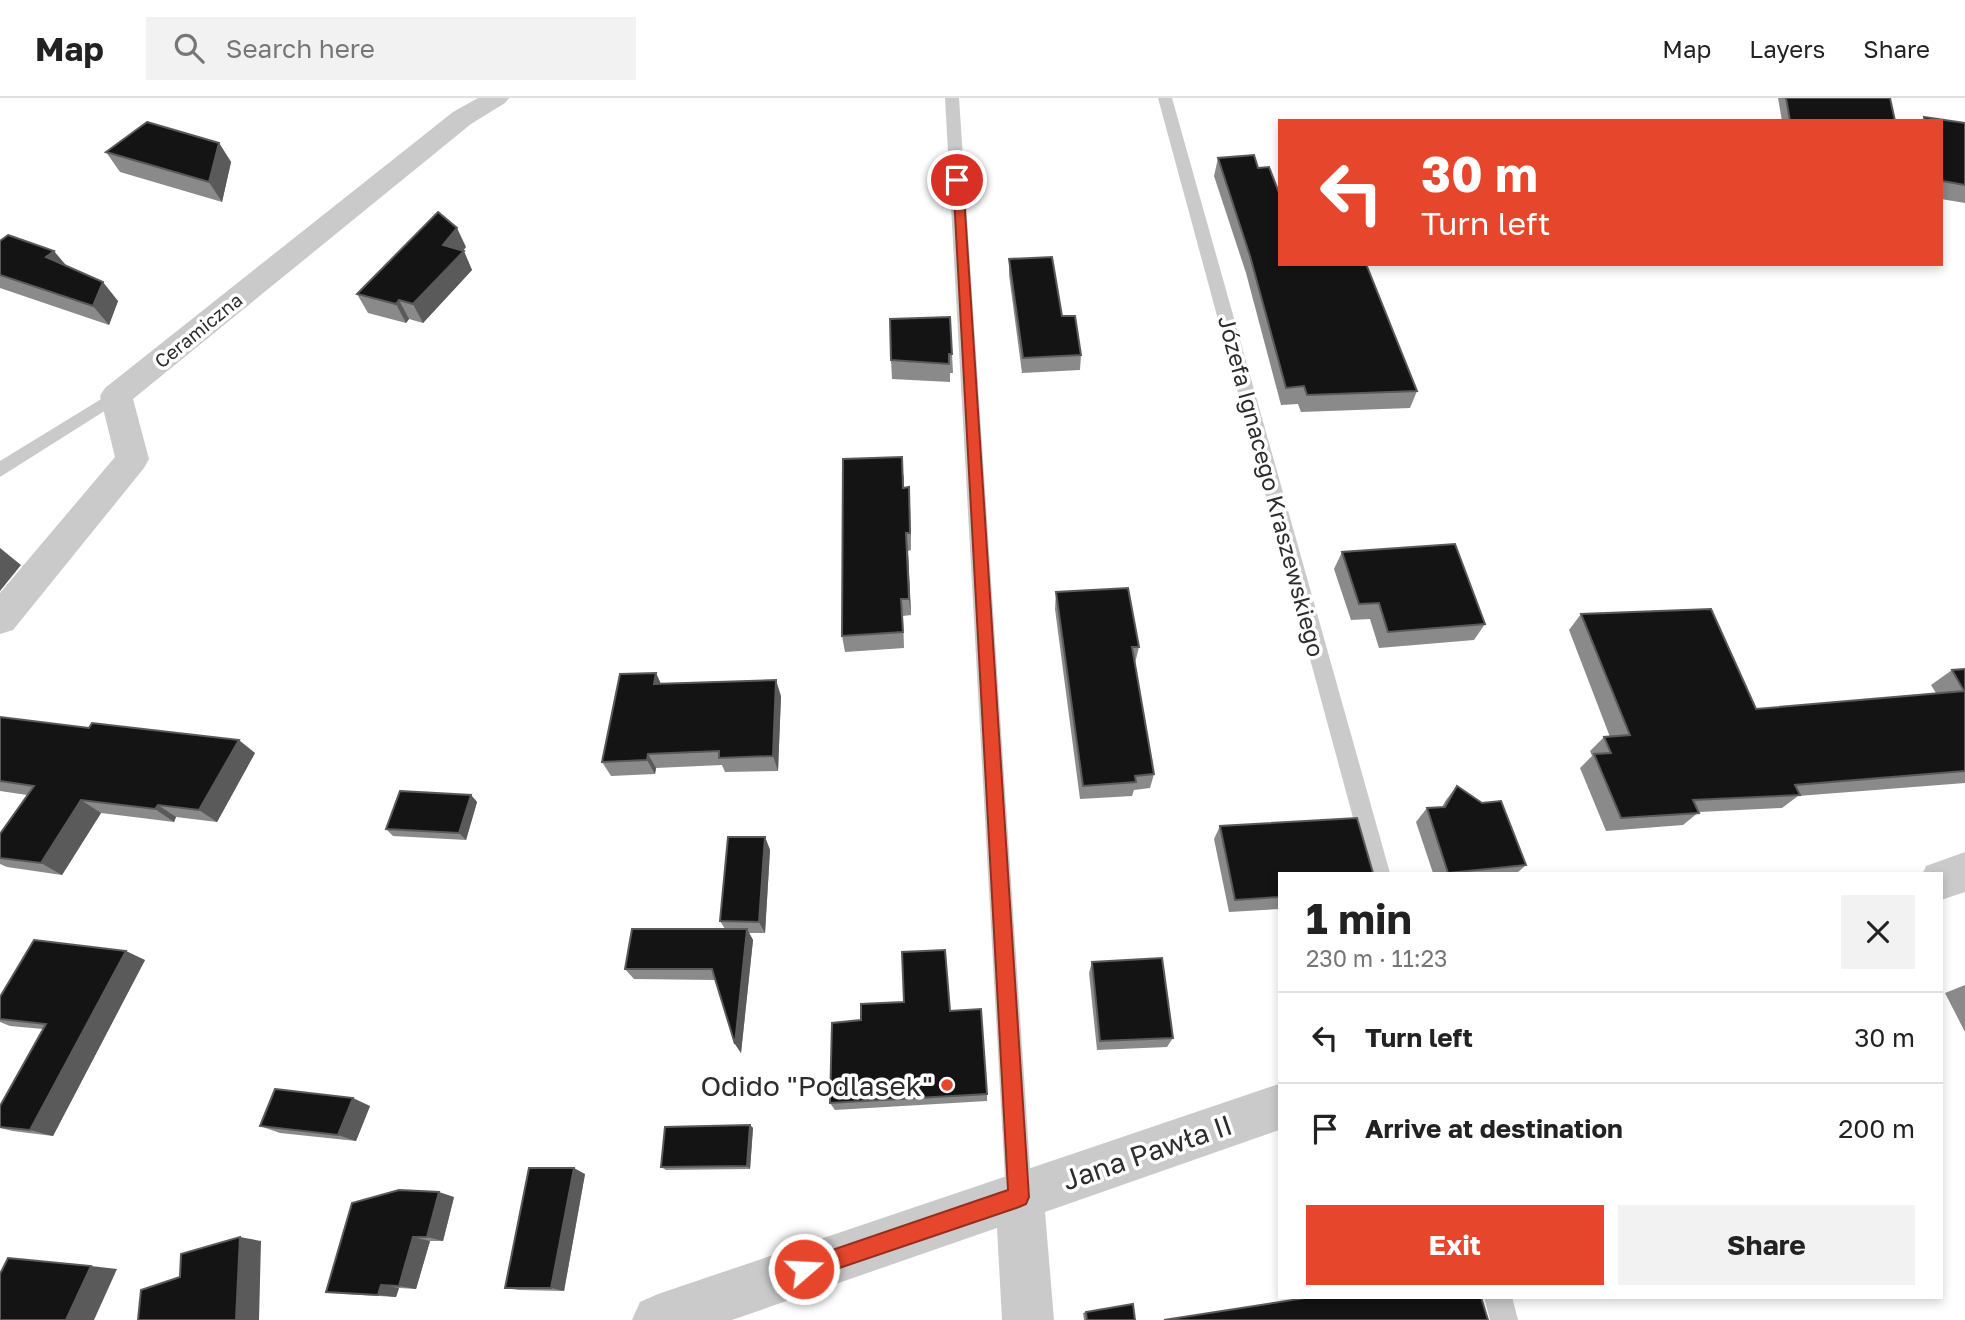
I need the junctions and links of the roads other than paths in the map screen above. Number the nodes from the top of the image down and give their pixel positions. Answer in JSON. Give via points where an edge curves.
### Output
{"nodes":[{"id":1,"x":496,"y":98,"type":"edge"},
{"id":2,"x":953,"y":98,"type":"edge"},
{"id":3,"x":1166,"y":98,"type":"edge"},
{"id":4,"x":116,"y":396,"type":"junction"},
{"id":5,"x":0,"y":470,"type":"edge"},
{"id":6,"x":0,"y":619,"type":"edge"},
{"id":7,"x":1379,"y":872,"type":"edge"},
{"id":8,"x":1965,"y":872,"type":"edge"},
{"id":9,"x":1943,"y":879,"type":"edge"},
{"id":10,"x":1278,"y":1107,"type":"edge"},
{"id":11,"x":1019,"y":1197,"type":"junction"},
{"id":12,"x":1499,"y":1299,"type":"edge"},
{"id":13,"x":658,"y":1320,"type":"edge"},
{"id":14,"x":1028,"y":1320,"type":"edge"},
{"id":15,"x":1504,"y":1320,"type":"edge"}],
"edges":[{"from":1,"to":4,"type":"street","name":"Ceramiczna","via":[[463,118]]},
{"from":2,"to":11,"type":"lane"},
{"from":3,"to":7,"type":"lane","name":"Józefa Ignacego Kraszewskiego"},
{"from":4,"to":5,"type":"lane"},
{"from":4,"to":6,"type":"street","via":[[132,459]]},
{"from":8,"to":9,"type":"street"},
{"from":10,"to":11,"type":"street","name":"Jana Pawła II"},
{"from":11,"to":13,"type":"street","name":"Jana Pawła II"},
{"from":11,"to":14,"type":"street"},
{"from":12,"to":15,"type":"lane"}]}
